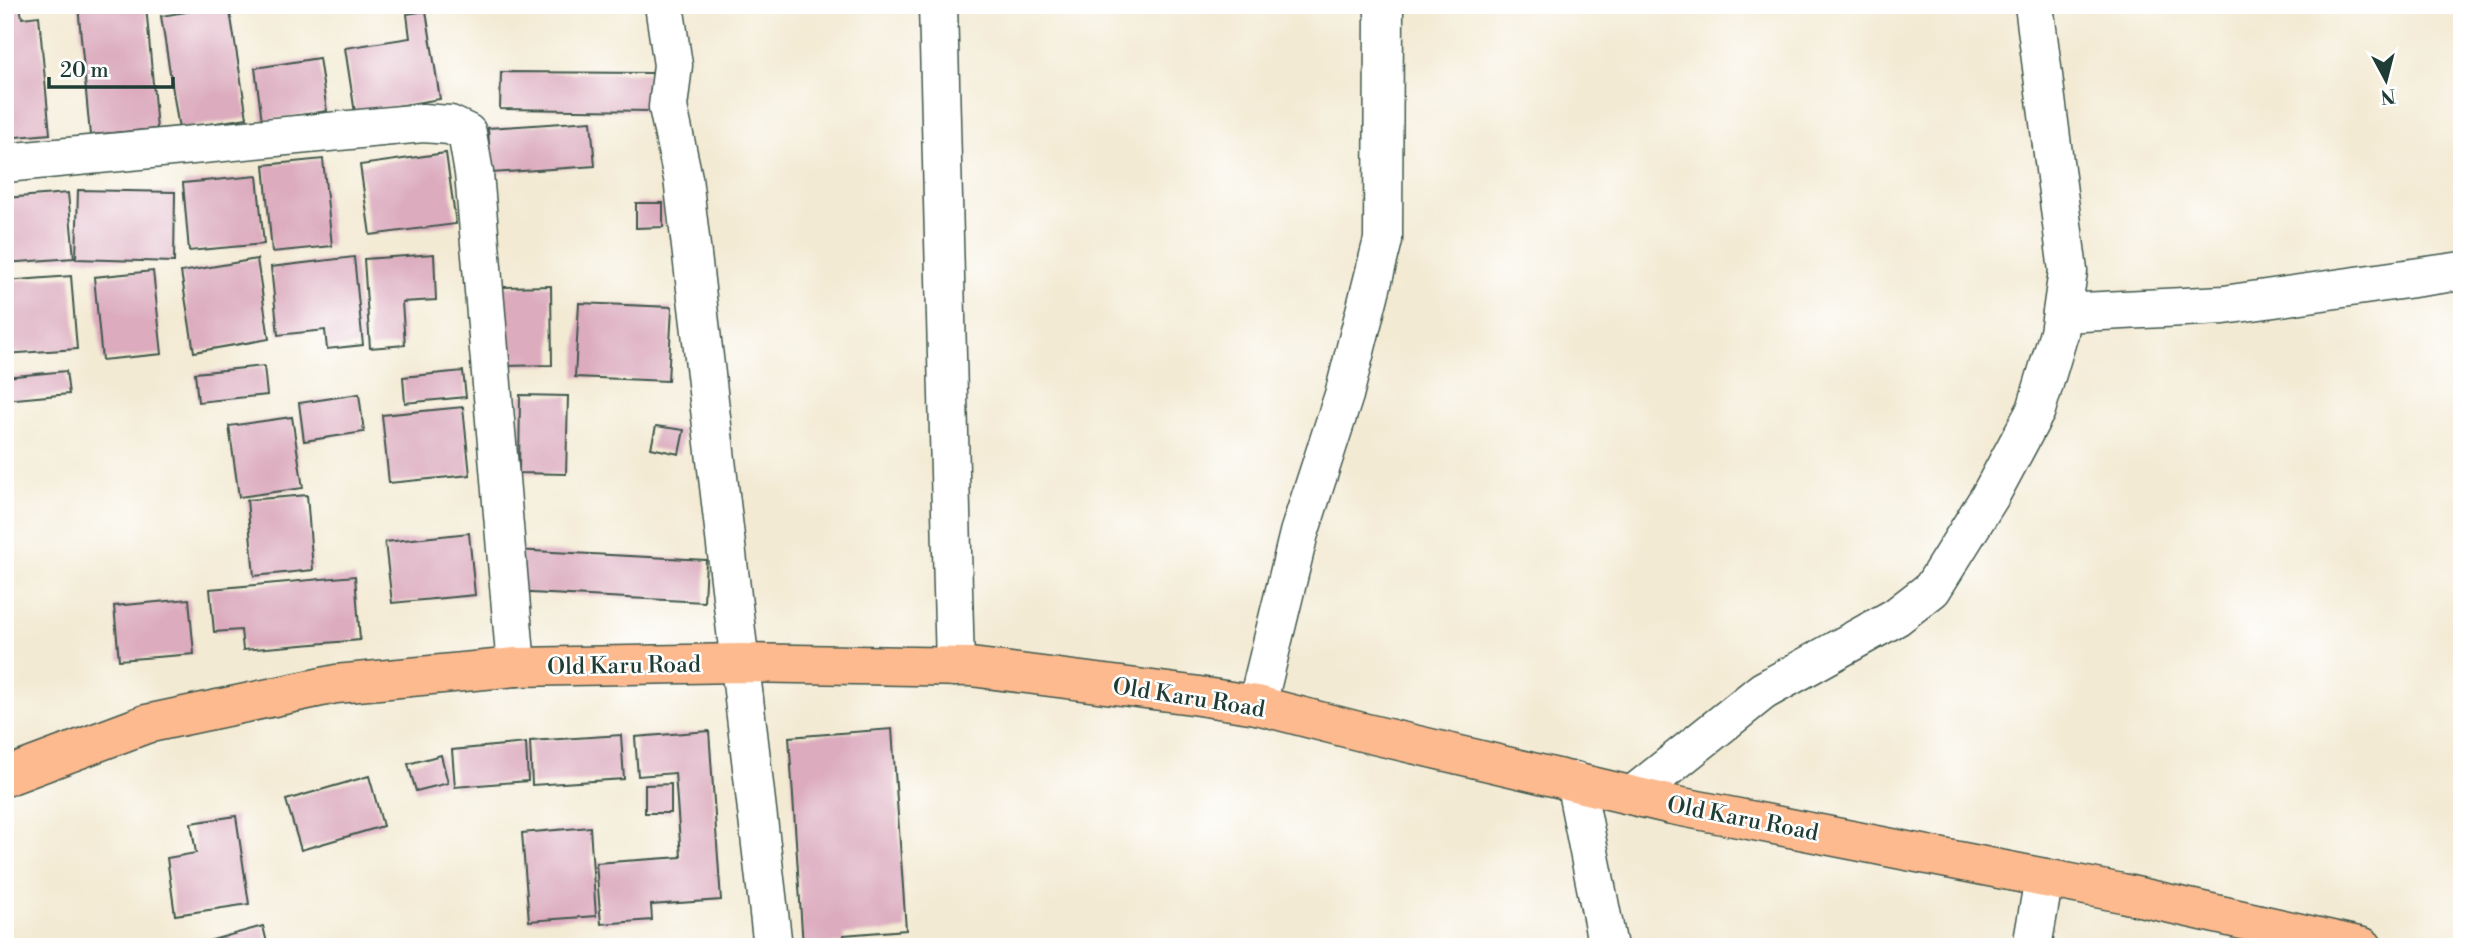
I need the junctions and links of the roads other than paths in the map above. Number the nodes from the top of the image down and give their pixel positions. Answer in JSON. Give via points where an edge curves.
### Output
{"nodes":[{"id":1,"x":664,"y":5,"type":"edge"},
{"id":2,"x":938,"y":5,"type":"edge"},
{"id":3,"x":1384,"y":5,"type":"edge"},
{"id":4,"x":2034,"y":5,"type":"edge"},
{"id":5,"x":5,"y":163,"type":"edge"},
{"id":6,"x":2462,"y":271,"type":"edge"},
{"id":7,"x":2062,"y":313,"type":"junction"},
{"id":8,"x":741,"y":663,"type":"junction"},
{"id":9,"x":516,"y":667,"type":"junction"},
{"id":10,"x":955,"y":667,"type":"junction"},
{"id":11,"x":1257,"y":705,"type":"junction"},
{"id":12,"x":5,"y":776,"type":"edge"},
{"id":13,"x":1575,"y":780,"type":"junction"},
{"id":14,"x":1633,"y":795,"type":"junction"},
{"id":15,"x":2044,"y":878,"type":"junction"},
{"id":16,"x":773,"y":947,"type":"edge"},
{"id":17,"x":1608,"y":947,"type":"edge"},
{"id":18,"x":2032,"y":947,"type":"edge"},
{"id":19,"x":2363,"y":947,"type":"edge"}],
"edges":[{"from":1,"to":8,"type":"street","via":[[673,65],[668,107],[683,178]]},
{"from":2,"to":10,"type":"street"},
{"from":3,"to":11,"type":"street","via":[[1382,240],[1344,395],[1299,533]]},
{"from":4,"to":7,"type":"street","via":[[2068,271]]},
{"from":5,"to":9,"type":"street","via":[[423,124],[450,125],[467,133]]},
{"from":6,"to":7,"type":"street","via":[[2224,305]]},
{"from":7,"to":14,"type":"street","via":[[2036,410],[1932,589],[1896,617],[1763,691]]},
{"from":8,"to":9,"type":"main road","name":"Old Karu Road"},
{"from":8,"to":10,"type":"main road","name":"Old Karu Road"},
{"from":8,"to":16,"type":"street"},
{"from":9,"to":12,"type":"main road","name":"Old Karu Road","via":[[336,684],[146,724]]},
{"from":10,"to":11,"type":"main road","name":"Old Karu Road"},
{"from":11,"to":13,"type":"main road","name":"Old Karu Road"},
{"from":13,"to":14,"type":"main road","name":"Old Karu Road"},
{"from":13,"to":17,"type":"street"},
{"from":14,"to":15,"type":"main road","name":"Old Karu Road"},
{"from":15,"to":18,"type":"street"},
{"from":15,"to":19,"type":"main road","name":"Old Karu Road"}]}
